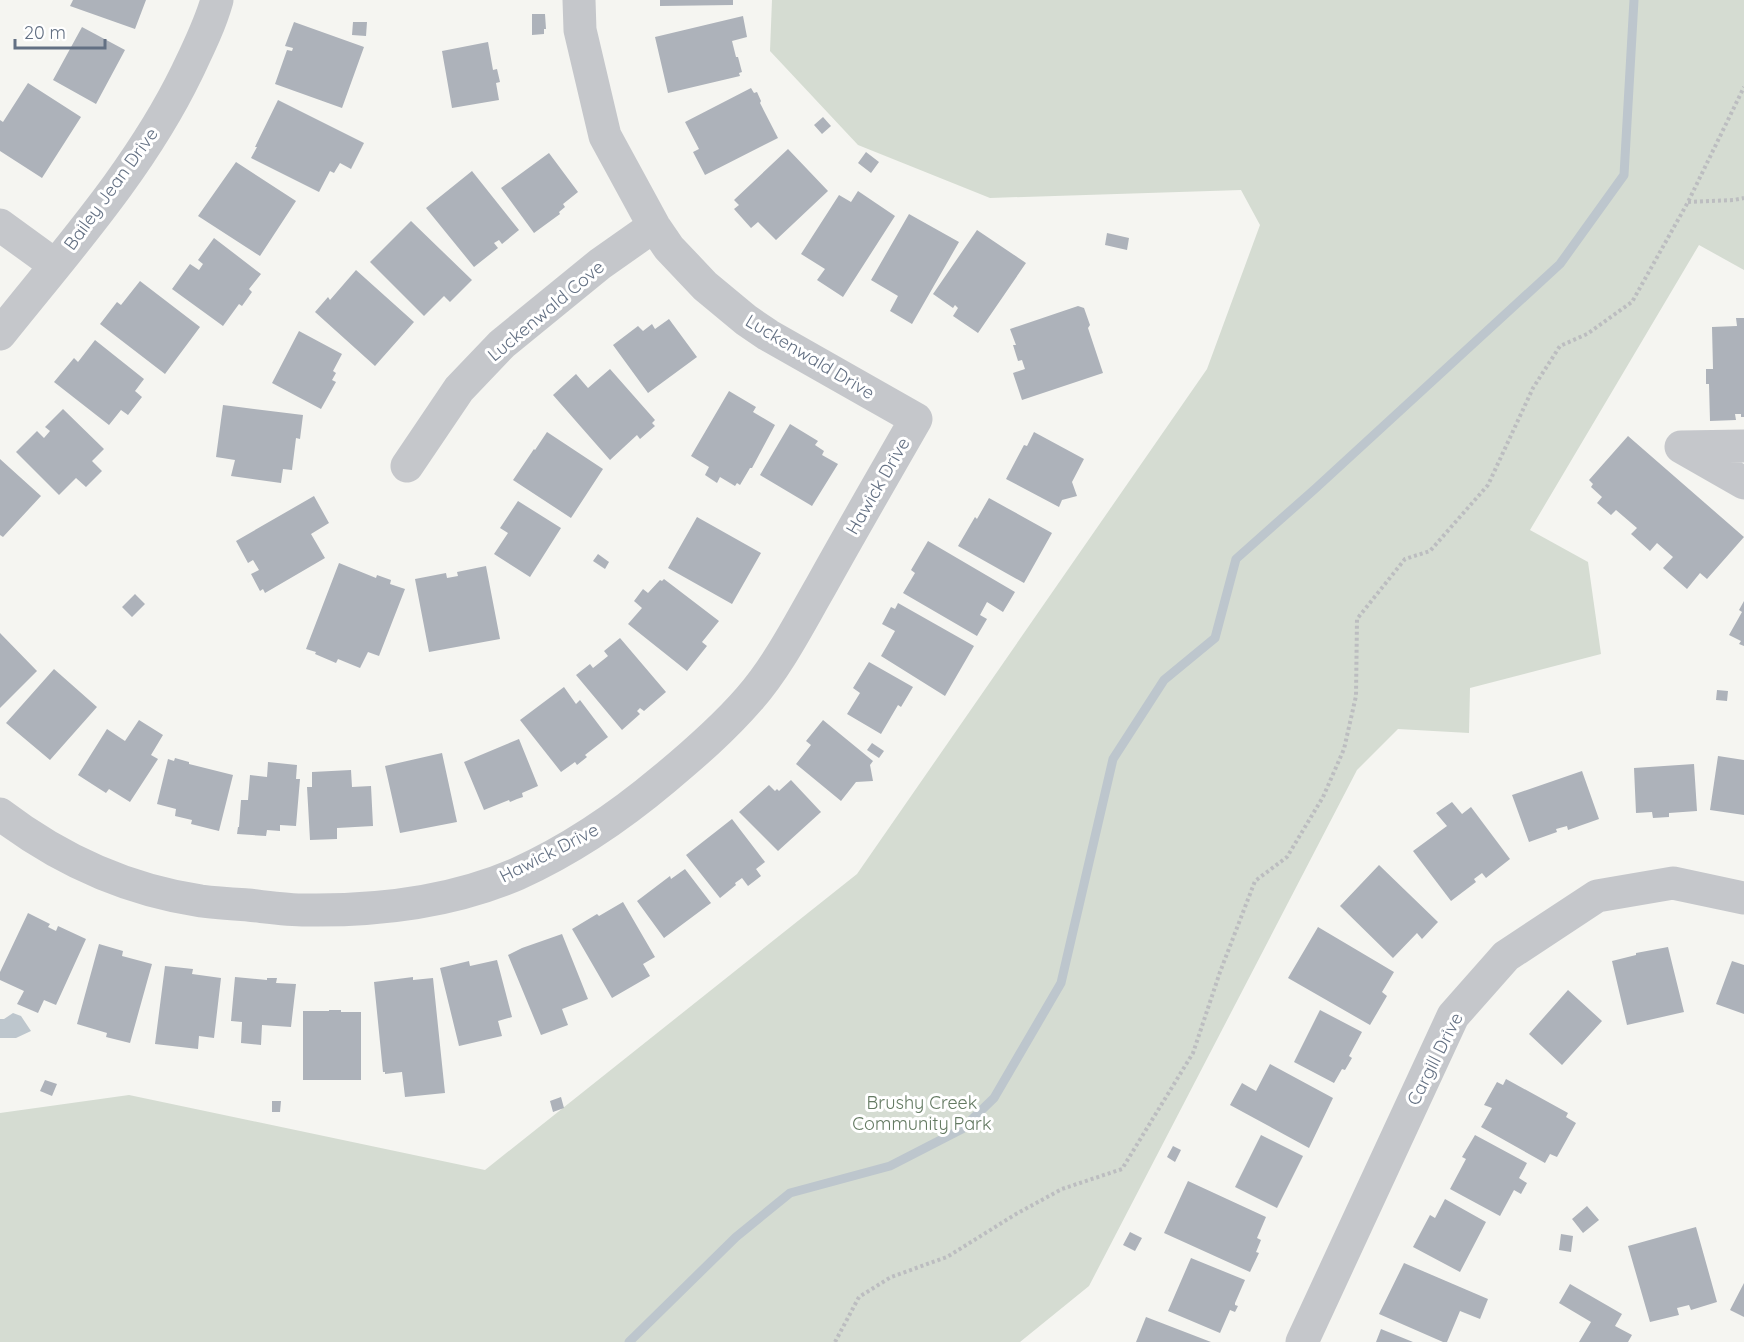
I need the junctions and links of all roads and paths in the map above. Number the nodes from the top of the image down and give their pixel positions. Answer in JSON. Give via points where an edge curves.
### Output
{"nodes":[{"id":1,"x":216,"y":0,"type":"edge"},
{"id":2,"x":579,"y":0,"type":"edge"},
{"id":3,"x":1744,"y":87,"type":"edge"},
{"id":4,"x":1744,"y":198,"type":"edge"},
{"id":5,"x":1688,"y":202,"type":"junction"},
{"id":6,"x":0,"y":225,"type":"edge"},
{"id":7,"x":654,"y":226,"type":"junction"},
{"id":8,"x":55,"y":265,"type":"junction"},
{"id":9,"x":0,"y":334,"type":"edge"},
{"id":10,"x":916,"y":419,"type":"joint"},
{"id":11,"x":1744,"y":446,"type":"edge"},
{"id":12,"x":407,"y":466,"type":"dead end"},
{"id":13,"x":1744,"y":483,"type":"edge"},
{"id":14,"x":0,"y":814,"type":"edge"},
{"id":15,"x":1744,"y":898,"type":"edge"},
{"id":16,"x":835,"y":1342,"type":"edge"},
{"id":17,"x":1302,"y":1342,"type":"edge"}],
"edges":[{"from":1,"to":8,"type":"street","name":"Bailey Jean Drive","via":[[203,39],[156,130],[127,174]]},
{"from":2,"to":7,"type":"street","name":"Luckenwald Drive","via":[[580,30],[605,136]]},
{"from":3,"to":5,"type":"path"},
{"from":4,"to":5,"type":"path"},
{"from":5,"to":16,"type":"path","via":[[1632,302],[1587,334],[1560,346],[1533,388],[1488,485],[1430,551],[1405,559],[1357,618],[1356,696],[1344,749],[1323,796],[1287,857],[1255,881],[1193,1053],[1122,1169],[1062,1189],[947,1257],[891,1277],[859,1298]]},
{"from":6,"to":8,"type":"street"},
{"from":7,"to":10,"type":"street","name":"Luckenwald Drive","via":[[705,286],[746,320]]},
{"from":7,"to":12,"type":"street","name":"Luckenwald Cove","via":[[600,264],[502,344],[459,389]]},
{"from":8,"to":9,"type":"street","name":"Bailey Jean Drive"},
{"from":10,"to":14,"type":"street","name":"Hawick Drive","via":[[783,652],[751,697],[714,737],[643,797],[604,825],[517,874],[465,892],[412,904],[369,908],[305,910],[201,901],[105,874],[62,854]]},
{"from":11,"to":13,"type":"street","via":[[1682,447]]},
{"from":15,"to":17,"type":"street","name":"Cargill Drive","via":[[1673,883],[1598,896],[1506,956],[1453,1016]]}]}
